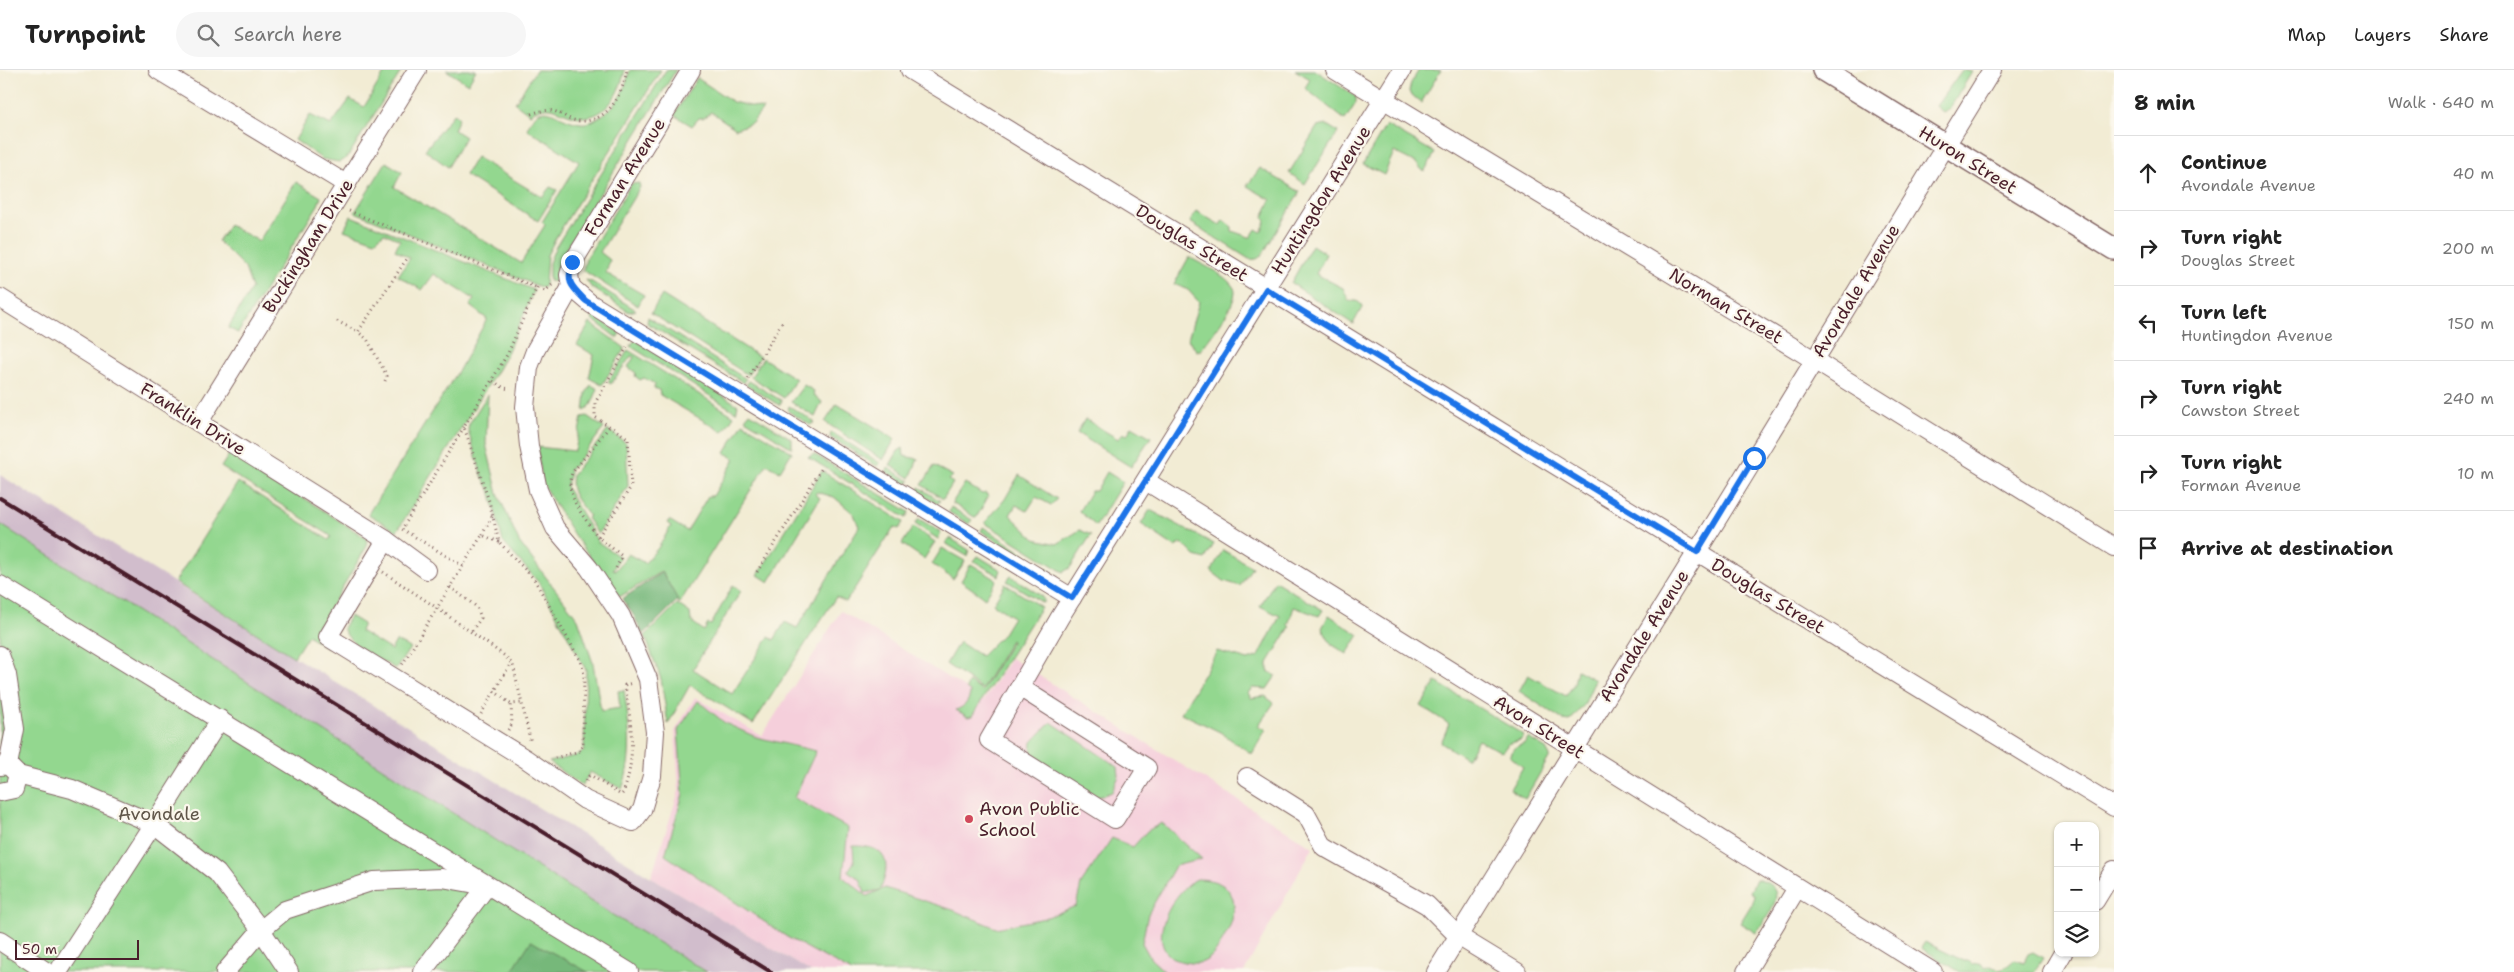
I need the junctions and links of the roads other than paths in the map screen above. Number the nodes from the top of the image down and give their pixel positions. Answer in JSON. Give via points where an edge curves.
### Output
{"nodes":[{"id":1,"x":158,"y":70,"type":"edge"},
{"id":2,"x":417,"y":70,"type":"edge"},
{"id":3,"x":691,"y":70,"type":"edge"},
{"id":4,"x":910,"y":70,"type":"edge"},
{"id":5,"x":1335,"y":70,"type":"edge"},
{"id":6,"x":1402,"y":70,"type":"edge"},
{"id":7,"x":1823,"y":70,"type":"edge"},
{"id":8,"x":1992,"y":70,"type":"edge"},
{"id":9,"x":1382,"y":100,"type":"junction"},
{"id":10,"x":1945,"y":145,"type":"junction"},
{"id":11,"x":346,"y":184,"type":"junction"},
{"id":12,"x":2114,"y":249,"type":"edge"},
{"id":13,"x":571,"y":287,"type":"junction"},
{"id":14,"x":1266,"y":289,"type":"junction"},
{"id":15,"x":0,"y":298,"type":"edge"},
{"id":16,"x":1814,"y":360,"type":"junction"},
{"id":17,"x":199,"y":422,"type":"junction"},
{"id":18,"x":1146,"y":481,"type":"junction"},
{"id":19,"x":386,"y":540,"type":"junction"},
{"id":20,"x":2114,"y":547,"type":"edge"},
{"id":21,"x":1697,"y":552,"type":"junction"},
{"id":22,"x":427,"y":570,"type":"dead end"},
{"id":23,"x":0,"y":585,"type":"edge"},
{"id":24,"x":1072,"y":598,"type":"junction"},
{"id":25,"x":0,"y":655,"type":"edge"},
{"id":26,"x":1021,"y":688,"type":"junction"},
{"id":27,"x":220,"y":719,"type":"junction"},
{"id":28,"x":1573,"y":749,"type":"junction"},
{"id":29,"x":9,"y":769,"type":"edge"},
{"id":30,"x":1246,"y":777,"type":"dead end"},
{"id":31,"x":0,"y":792,"type":"edge"},
{"id":32,"x":2114,"y":807,"type":"edge"},
{"id":33,"x":154,"y":824,"type":"junction"},
{"id":34,"x":2114,"y":870,"type":"edge"},
{"id":35,"x":487,"y":886,"type":"junction"},
{"id":36,"x":1797,"y":888,"type":"junction"},
{"id":37,"x":2099,"y":894,"type":"edge"},
{"id":38,"x":261,"y":930,"type":"junction"},
{"id":39,"x":1458,"y":936,"type":"junction"},
{"id":40,"x":1,"y":940,"type":"edge"},
{"id":41,"x":2061,"y":957,"type":"edge"},
{"id":42,"x":47,"y":972,"type":"edge"},
{"id":43,"x":58,"y":972,"type":"edge"},
{"id":44,"x":225,"y":972,"type":"edge"},
{"id":45,"x":289,"y":972,"type":"edge"},
{"id":46,"x":422,"y":972,"type":"edge"},
{"id":47,"x":629,"y":972,"type":"edge"},
{"id":48,"x":1436,"y":972,"type":"edge"},
{"id":49,"x":1517,"y":972,"type":"edge"},
{"id":50,"x":1746,"y":972,"type":"edge"},
{"id":51,"x":1933,"y":972,"type":"edge"},
{"id":52,"x":2052,"y":972,"type":"edge"}],
"edges":[{"from":1,"to":11,"type":"street"},
{"from":2,"to":11,"type":"street","name":"Buckingham Drive"},
{"from":3,"to":13,"type":"street","name":"Forman Avenue","via":[[572,262],[568,275]]},
{"from":4,"to":14,"type":"street","name":"Douglas Street"},
{"from":5,"to":9,"type":"street","name":"Norman Street"},
{"from":6,"to":9,"type":"street","name":"Huntingdon Avenue"},
{"from":7,"to":10,"type":"main road","name":"Huron Street"},
{"from":8,"to":10,"type":"street","name":"Avondale Avenue"},
{"from":9,"to":14,"type":"street","name":"Huntingdon Avenue"},
{"from":9,"to":16,"type":"street","name":"Norman Street"},
{"from":10,"to":12,"type":"main road","name":"Huron Street"},
{"from":10,"to":16,"type":"street","name":"Avondale Avenue"},
{"from":11,"to":17,"type":"street","name":"Buckingham Drive"},
{"from":13,"to":19,"type":"street","via":[[529,367],[525,407],[529,446],[538,490],[555,528],[589,568],[621,616],[648,679],[655,732],[652,776],[642,810],[633,822],[585,800],[526,758],[328,636]]},
{"from":13,"to":24,"type":"street","via":[[591,304]]},
{"from":14,"to":18,"type":"street","name":"Huntingdon Avenue"},
{"from":14,"to":21,"type":"street","name":"Douglas Street"},
{"from":15,"to":17,"type":"street","name":"Franklin Drive"},
{"from":16,"to":20,"type":"street","name":"Norman Street"},
{"from":16,"to":21,"type":"street","name":"Avondale Avenue"},
{"from":17,"to":19,"type":"street","name":"Franklin Drive"},
{"from":18,"to":24,"type":"street","name":"Huntingdon Avenue"},
{"from":18,"to":28,"type":"street","name":"Avon Street"},
{"from":19,"to":22,"type":"street","name":"Franklin Drive"},
{"from":21,"to":28,"type":"street","name":"Avondale Avenue"},
{"from":21,"to":32,"type":"street","name":"Douglas Street"},
{"from":23,"to":27,"type":"street"},
{"from":24,"to":26,"type":"street","name":"Huntingdon Avenue"},
{"from":25,"to":29,"type":"street","via":[[7,674],[16,729]]},
{"from":26,"to":26,"type":"street","name":"Huntingdon Avenue","via":[[989,740],[1115,819],[1147,768]]},
{"from":27,"to":33,"type":"street"},
{"from":27,"to":35,"type":"street"},
{"from":28,"to":36,"type":"street","name":"Avon Street"},
{"from":28,"to":39,"type":"street","name":"Avondale Avenue"},
{"from":29,"to":31,"type":"street","via":[[14,789]]},
{"from":29,"to":33,"type":"street","via":[[72,789]]},
{"from":30,"to":39,"type":"street","via":[[1306,814],[1324,847],[1427,905]]},
{"from":33,"to":38,"type":"street","via":[[217,873]]},
{"from":33,"to":43,"type":"street"},
{"from":34,"to":37,"type":"street"},
{"from":35,"to":38,"type":"street","via":[[442,878],[374,881],[285,910]]},
{"from":35,"to":46,"type":"street"},
{"from":35,"to":47,"type":"street"},
{"from":36,"to":50,"type":"street"},
{"from":36,"to":51,"type":"street","name":"Avon Street"},
{"from":38,"to":44,"type":"street"},
{"from":38,"to":45,"type":"street"},
{"from":39,"to":48,"type":"street","name":"Avondale Avenue"},
{"from":39,"to":49,"type":"street"},
{"from":40,"to":42,"type":"street"},
{"from":41,"to":52,"type":"street"}]}
